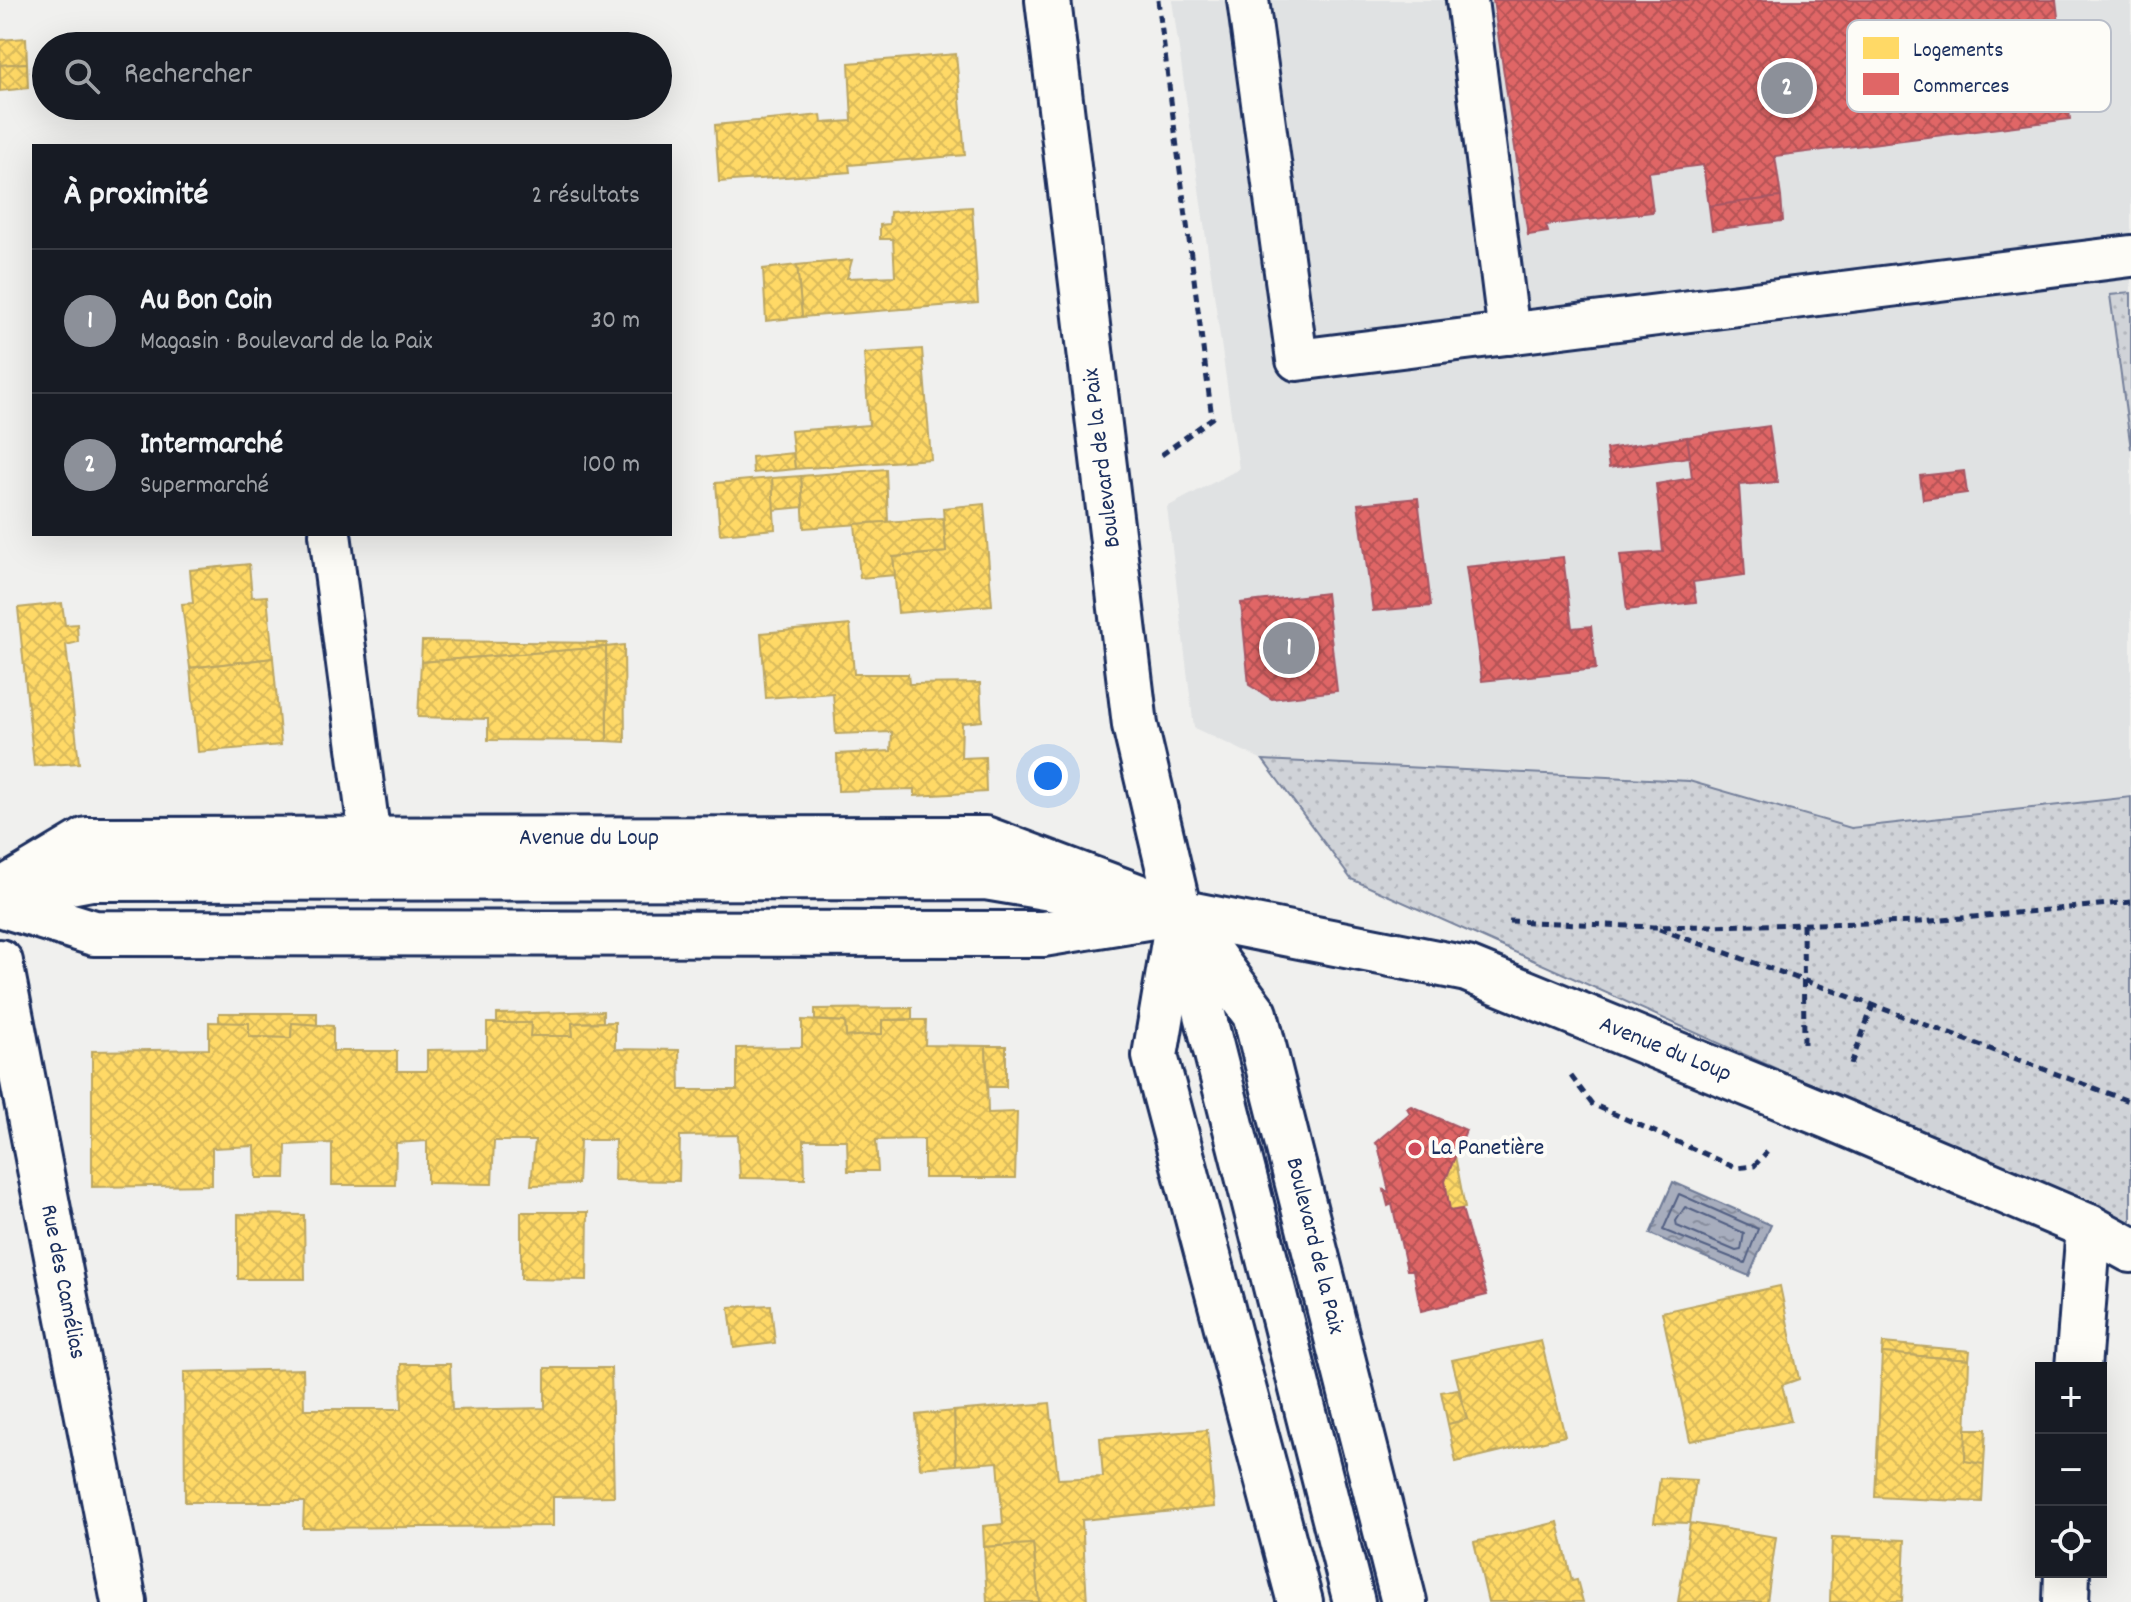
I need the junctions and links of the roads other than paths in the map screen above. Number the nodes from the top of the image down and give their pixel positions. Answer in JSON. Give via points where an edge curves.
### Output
{"nodes":[{"id":1,"x":1048,"y":0,"type":"edge"},
{"id":2,"x":1248,"y":0,"type":"edge"},
{"id":3,"x":1467,"y":0,"type":"edge"},
{"id":4,"x":2131,"y":256,"type":"edge"},
{"id":5,"x":1509,"y":334,"type":"junction"},
{"id":6,"x":330,"y":536,"type":"edge"},
{"id":7,"x":370,"y":839,"type":"junction"},
{"id":8,"x":0,"y":895,"type":"edge"},
{"id":9,"x":0,"y":904,"type":"edge"},
{"id":10,"x":1179,"y":912,"type":"junction"},
{"id":11,"x":0,"y":962,"type":"edge"},
{"id":12,"x":2089,"y":1227,"type":"junction"},
{"id":13,"x":2131,"y":1250,"type":"edge"},
{"id":14,"x":2078,"y":1362,"type":"edge"},
{"id":15,"x":2067,"y":1578,"type":"edge"},
{"id":16,"x":124,"y":1602,"type":"edge"},
{"id":17,"x":1300,"y":1602,"type":"edge"},
{"id":18,"x":1354,"y":1602,"type":"edge"},
{"id":19,"x":1404,"y":1602,"type":"edge"},
{"id":20,"x":2066,"y":1602,"type":"edge"}],
"edges":[{"from":1,"to":10,"type":"street","name":"Boulevard de la Paix","via":[[1135,725]]},
{"from":2,"to":5,"type":"lane","via":[[1297,360]]},
{"from":3,"to":5,"type":"lane"},
{"from":4,"to":5,"type":"lane"},
{"from":6,"to":7,"type":"lane"},
{"from":7,"to":8,"type":"street","name":"Avenue du Loup","via":[[87,840]]},
{"from":7,"to":10,"type":"street","name":"Avenue du Loup","via":[[985,839]]},
{"from":8,"to":10,"type":"lane","via":[[91,880],[985,879]]},
{"from":9,"to":10,"type":"street","name":"Avenue du Loup","via":[[94,933],[1043,934]]},
{"from":10,"to":12,"type":"street","name":"Avenue du Loup","via":[[1467,969]]},
{"from":10,"to":17,"type":"street","name":"Boulevard de la Paix","via":[[1155,1056]]},
{"from":10,"to":18,"type":"lane"},
{"from":10,"to":19,"type":"street","name":"Boulevard de la Paix","via":[[1255,1014]]},
{"from":11,"to":16,"type":"street","name":"Rue des Camélias"},
{"from":12,"to":13,"type":"street","name":"Avenue du Loup"},
{"from":12,"to":14,"type":"street"},
{"from":15,"to":20,"type":"street"}]}
